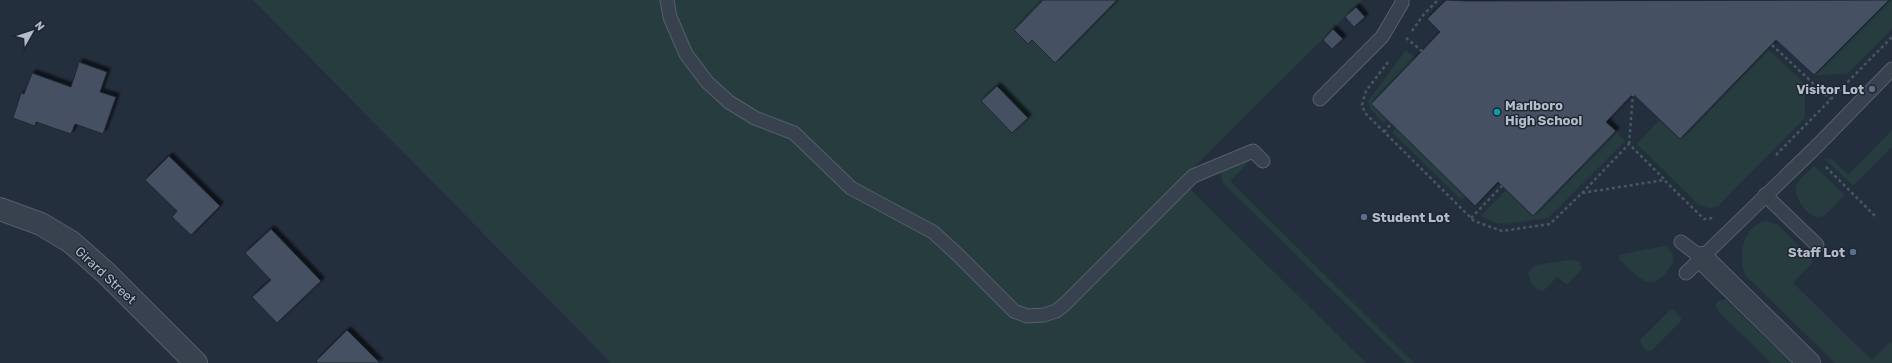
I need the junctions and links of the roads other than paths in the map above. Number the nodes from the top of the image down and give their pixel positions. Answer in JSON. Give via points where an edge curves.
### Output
{"nodes":[{"id":1,"x":667,"y":0,"type":"edge"},
{"id":2,"x":1402,"y":0,"type":"edge"},
{"id":3,"x":1892,"y":69,"type":"edge"},
{"id":4,"x":1320,"y":99,"type":"dead end"},
{"id":5,"x":1263,"y":161,"type":"dead end"},
{"id":6,"x":1765,"y":195,"type":"junction"},
{"id":7,"x":0,"y":209,"type":"edge"},
{"id":8,"x":1681,"y":242,"type":"dead end"},
{"id":9,"x":1816,"y":246,"type":"dead end"},
{"id":10,"x":1702,"y":258,"type":"junction"},
{"id":11,"x":1686,"y":273,"type":"dead end"},
{"id":12,"x":196,"y":363,"type":"edge"},
{"id":13,"x":1809,"y":363,"type":"edge"}],
"edges":[{"from":1,"to":5,"type":"lane","via":[[670,17],[686,54],[707,82],[728,102],[755,118],[794,133],[851,188],[933,232],[1014,311],[1027,316],[1044,315],[1056,311],[1065,304],[1193,176],[1253,151]]},
{"from":2,"to":4,"type":"lane","via":[[1382,37]]},
{"from":3,"to":6,"type":"lane"},
{"from":6,"to":9,"type":"lane"},
{"from":6,"to":10,"type":"lane"},
{"from":7,"to":12,"type":"street","name":"Girard Street","via":[[41,224],[71,242]]},
{"from":8,"to":10,"type":"lane"},
{"from":10,"to":11,"type":"lane"},
{"from":10,"to":13,"type":"street"}]}
